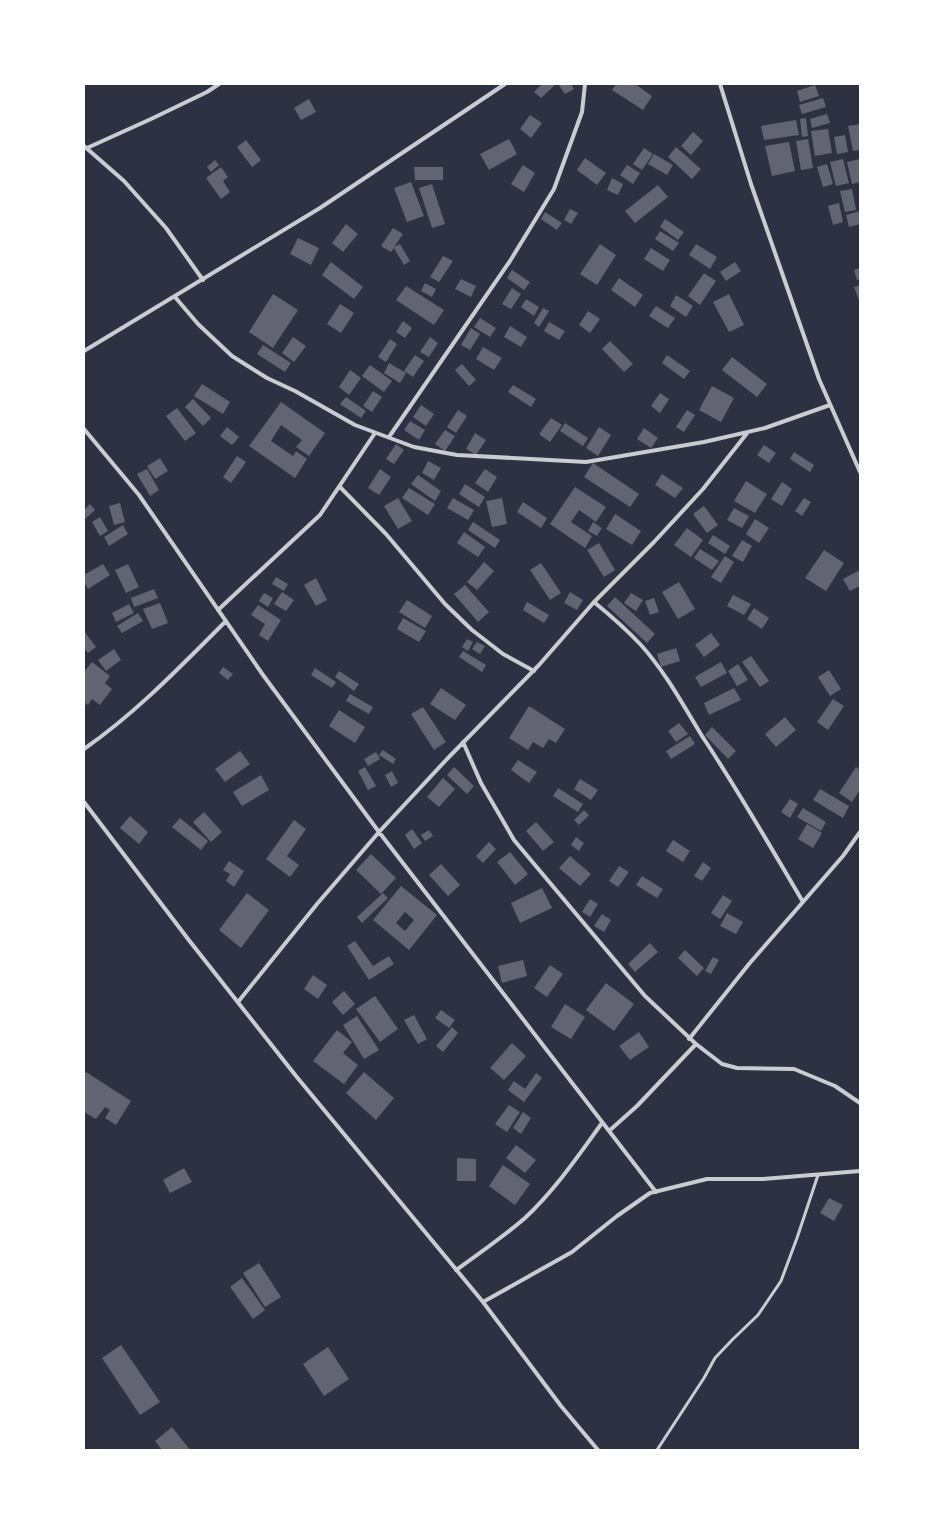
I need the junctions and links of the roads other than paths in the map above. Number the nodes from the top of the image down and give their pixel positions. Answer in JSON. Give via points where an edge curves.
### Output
{"nodes":[{"id":1,"x":219,"y":84,"type":"edge"},
{"id":2,"x":505,"y":84,"type":"edge"},
{"id":3,"x":585,"y":84,"type":"edge"},
{"id":4,"x":720,"y":84,"type":"edge"},
{"id":5,"x":86,"y":147,"type":"edge"},
{"id":6,"x":203,"y":280,"type":"junction"},
{"id":7,"x":175,"y":297,"type":"junction"},
{"id":8,"x":84,"y":351,"type":"edge"},
{"id":9,"x":830,"y":405,"type":"junction"},
{"id":10,"x":84,"y":429,"type":"edge"},
{"id":11,"x":748,"y":432,"type":"junction"},
{"id":12,"x":375,"y":433,"type":"junction"},
{"id":13,"x":389,"y":437,"type":"junction"},
{"id":14,"x":860,"y":472,"type":"edge"},
{"id":15,"x":340,"y":487,"type":"junction"},
{"id":16,"x":594,"y":602,"type":"junction"},
{"id":17,"x":218,"y":610,"type":"junction"},
{"id":18,"x":226,"y":622,"type":"junction"},
{"id":19,"x":534,"y":671,"type":"junction"},
{"id":20,"x":463,"y":742,"type":"junction"},
{"id":21,"x":84,"y":749,"type":"edge"},
{"id":22,"x":84,"y":802,"type":"edge"},
{"id":23,"x":379,"y":832,"type":"junction"},
{"id":24,"x":860,"y":832,"type":"edge"},
{"id":25,"x":803,"y":902,"type":"junction"},
{"id":26,"x":238,"y":1002,"type":"junction"},
{"id":27,"x":689,"y":1039,"type":"junction"},
{"id":28,"x":696,"y":1044,"type":"junction"},
{"id":29,"x":860,"y":1103,"type":"edge"},
{"id":30,"x":602,"y":1123,"type":"junction"},
{"id":31,"x":608,"y":1131,"type":"junction"},
{"id":32,"x":860,"y":1171,"type":"edge"},
{"id":33,"x":818,"y":1175,"type":"junction"},
{"id":34,"x":656,"y":1192,"type":"junction"},
{"id":35,"x":456,"y":1270,"type":"junction"},
{"id":36,"x":483,"y":1302,"type":"junction"},
{"id":37,"x":598,"y":1450,"type":"edge"},
{"id":38,"x":656,"y":1450,"type":"edge"}],
"edges":[{"from":1,"to":5,"type":"street","via":[[151,120]]},
{"from":2,"to":6,"type":"street","via":[[320,208]]},
{"from":3,"to":13,"type":"street","via":[[582,112],[554,189],[510,261]]},
{"from":4,"to":9,"type":"street","via":[[751,184]]},
{"from":5,"to":6,"type":"street","via":[[124,181],[166,228]]},
{"from":6,"to":7,"type":"street"},
{"from":7,"to":8,"type":"street"},
{"from":7,"to":12,"type":"street","via":[[198,324],[232,356],[267,378]]},
{"from":9,"to":11,"type":"street"},
{"from":9,"to":14,"type":"street"},
{"from":10,"to":17,"type":"street","via":[[139,495]]},
{"from":11,"to":13,"type":"street","via":[[586,462],[457,455],[414,447]]},
{"from":11,"to":16,"type":"street","via":[[704,489]]},
{"from":12,"to":13,"type":"street"},
{"from":12,"to":15,"type":"street"},
{"from":15,"to":17,"type":"street","via":[[320,515]]},
{"from":15,"to":19,"type":"street","via":[[386,534],[445,604],[472,630],[503,654]]},
{"from":16,"to":19,"type":"street"},
{"from":16,"to":25,"type":"street","via":[[620,623],[642,646],[680,697],[693,722],[749,808]]},
{"from":17,"to":18,"type":"street"},
{"from":18,"to":21,"type":"street","via":[[132,712]]},
{"from":18,"to":23,"type":"street"},
{"from":19,"to":20,"type":"street"},
{"from":20,"to":23,"type":"street"},
{"from":20,"to":27,"type":"street","via":[[481,783],[514,840],[645,996]]},
{"from":22,"to":26,"type":"street"},
{"from":23,"to":26,"type":"street"},
{"from":23,"to":30,"type":"street"},
{"from":24,"to":25,"type":"street"},
{"from":25,"to":27,"type":"street"},
{"from":26,"to":35,"type":"street"},
{"from":27,"to":28,"type":"street"},
{"from":28,"to":29,"type":"street","via":[[722,1064],[737,1068],[794,1069],[835,1086]]},
{"from":28,"to":31,"type":"street","via":[[637,1106]]},
{"from":30,"to":31,"type":"street"},
{"from":30,"to":35,"type":"street","via":[[568,1171],[525,1217],[494,1244]]},
{"from":31,"to":34,"type":"street"},
{"from":32,"to":33,"type":"street"},
{"from":33,"to":34,"type":"street","via":[[763,1179],[707,1179]]},
{"from":33,"to":38,"type":"lane","via":[[781,1281],[758,1315],[716,1358]]},
{"from":34,"to":36,"type":"street","via":[[650,1193],[617,1216],[572,1252]]},
{"from":35,"to":36,"type":"street"},
{"from":36,"to":37,"type":"street","via":[[561,1406]]}]}
